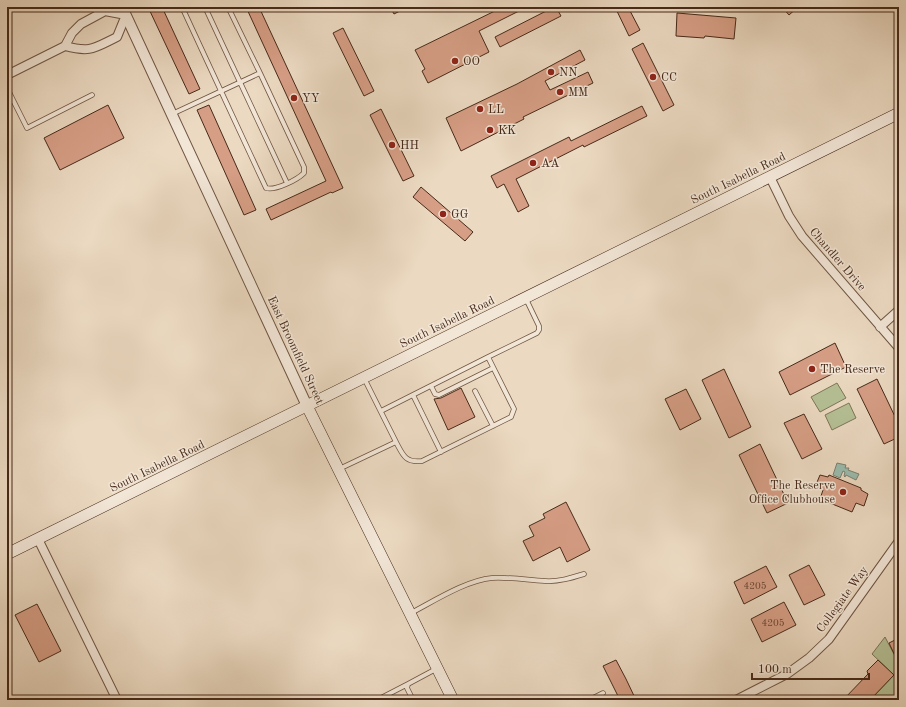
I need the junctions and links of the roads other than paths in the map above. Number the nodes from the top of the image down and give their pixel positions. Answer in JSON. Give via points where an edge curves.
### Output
{"nodes":[{"id":1,"x":182,"y":7,"type":"edge"},
{"id":2,"x":205,"y":7,"type":"edge"},
{"id":3,"x":228,"y":7,"type":"edge"},
{"id":4,"x":124,"y":11,"type":"edge"},
{"id":5,"x":65,"y":46,"type":"junction"},
{"id":6,"x":260,"y":74,"type":"junction"},
{"id":7,"x":7,"y":75,"type":"edge"},
{"id":8,"x":241,"y":83,"type":"junction"},
{"id":9,"x":7,"y":88,"type":"edge"},
{"id":10,"x":221,"y":92,"type":"junction"},
{"id":11,"x":92,"y":95,"type":"dead end"},
{"id":12,"x":899,"y":113,"type":"edge"},
{"id":13,"x":172,"y":114,"type":"junction"},
{"id":14,"x":770,"y":177,"type":"junction"},
{"id":15,"x":287,"y":183,"type":"junction"},
{"id":16,"x":525,"y":298,"type":"junction"},
{"id":17,"x":899,"y":310,"type":"edge"},
{"id":18,"x":880,"y":327,"type":"junction"},
{"id":19,"x":899,"y":348,"type":"edge"},
{"id":20,"x":488,"y":357,"type":"junction"},
{"id":21,"x":493,"y":368,"type":"junction"},
{"id":22,"x":364,"y":378,"type":"junction"},
{"id":23,"x":431,"y":386,"type":"junction"},
{"id":24,"x":475,"y":391,"type":"dead end"},
{"id":25,"x":413,"y":394,"type":"junction"},
{"id":26,"x":307,"y":406,"type":"junction"},
{"id":27,"x":381,"y":411,"type":"junction"},
{"id":28,"x":493,"y":426,"type":"junction"},
{"id":29,"x":396,"y":442,"type":"junction"},
{"id":30,"x":441,"y":452,"type":"junction"},
{"id":31,"x":339,"y":469,"type":"junction"},
{"id":32,"x":38,"y":539,"type":"junction"},
{"id":33,"x":899,"y":540,"type":"edge"},
{"id":34,"x":7,"y":554,"type":"edge"},
{"id":35,"x":584,"y":574,"type":"dead end"},
{"id":36,"x":410,"y":613,"type":"junction"},
{"id":37,"x":437,"y":668,"type":"junction"},
{"id":38,"x":408,"y":684,"type":"junction"},
{"id":39,"x":603,"y":692,"type":"dead end"},
{"id":40,"x":118,"y":700,"type":"edge"},
{"id":41,"x":376,"y":700,"type":"edge"},
{"id":42,"x":413,"y":700,"type":"edge"},
{"id":43,"x":453,"y":700,"type":"edge"},
{"id":44,"x":589,"y":700,"type":"edge"},
{"id":45,"x":736,"y":700,"type":"edge"}],
"edges":[{"from":1,"to":10,"type":"lane"},
{"from":2,"to":8,"type":"lane"},
{"from":3,"to":6,"type":"lane"},
{"from":4,"to":5,"type":"street","via":[[105,12],[80,24]]},
{"from":4,"to":5,"type":"street","via":[[117,37],[87,50]]},
{"from":4,"to":13,"type":"street","name":"East Broomfield Street"},
{"from":5,"to":7,"type":"street"},
{"from":6,"to":8,"type":"lane"},
{"from":6,"to":15,"type":"lane","via":[[304,167],[304,173],[300,177]]},
{"from":8,"to":10,"type":"lane"},
{"from":8,"to":15,"type":"lane"},
{"from":9,"to":11,"type":"lane","via":[[27,128]]},
{"from":10,"to":13,"type":"lane"},
{"from":10,"to":15,"type":"lane","via":[[266,188],[271,189]]},
{"from":12,"to":14,"type":"main road","name":"South Isabella Road"},
{"from":13,"to":26,"type":"street","name":"East Broomfield Street"},
{"from":14,"to":16,"type":"main road","name":"South Isabella Road"},
{"from":14,"to":18,"type":"street","name":"Chandler Drive","via":[[802,236]]},
{"from":16,"to":20,"type":"lane","via":[[539,330]]},
{"from":16,"to":22,"type":"main road","name":"South Isabella Road"},
{"from":17,"to":18,"type":"street"},
{"from":18,"to":19,"type":"street","name":"Chandler Drive"},
{"from":20,"to":21,"type":"lane"},
{"from":20,"to":23,"type":"lane"},
{"from":21,"to":23,"type":"lane","via":[[439,395]]},
{"from":21,"to":28,"type":"lane","via":[[514,409],[511,418]]},
{"from":22,"to":26,"type":"main road","name":"South Isabella Road"},
{"from":22,"to":27,"type":"lane"},
{"from":23,"to":25,"type":"lane"},
{"from":24,"to":28,"type":"lane"},
{"from":25,"to":27,"type":"lane"},
{"from":25,"to":30,"type":"lane"},
{"from":26,"to":31,"type":"main road","name":"East Broomfield Street"},
{"from":26,"to":32,"type":"main road","name":"South Isabella Road"},
{"from":27,"to":29,"type":"lane"},
{"from":28,"to":30,"type":"lane"},
{"from":29,"to":30,"type":"lane","via":[[406,459],[413,462],[422,461]]},
{"from":29,"to":31,"type":"lane"},
{"from":31,"to":36,"type":"main road","name":"East Broomfield Street"},
{"from":32,"to":34,"type":"main road","name":"South Isabella Road"},
{"from":32,"to":40,"type":"street"},
{"from":33,"to":45,"type":"street","name":"Collegiate Way","via":[[829,639],[788,674]]},
{"from":35,"to":36,"type":"lane","via":[[546,581],[493,578],[480,580]]},
{"from":36,"to":37,"type":"main road","name":"East Broomfield Street"},
{"from":37,"to":38,"type":"lane"},
{"from":37,"to":43,"type":"main road","name":"East Broomfield Street"},
{"from":38,"to":41,"type":"lane"},
{"from":38,"to":42,"type":"lane","via":[[406,688]]},
{"from":39,"to":44,"type":"lane"}]}
